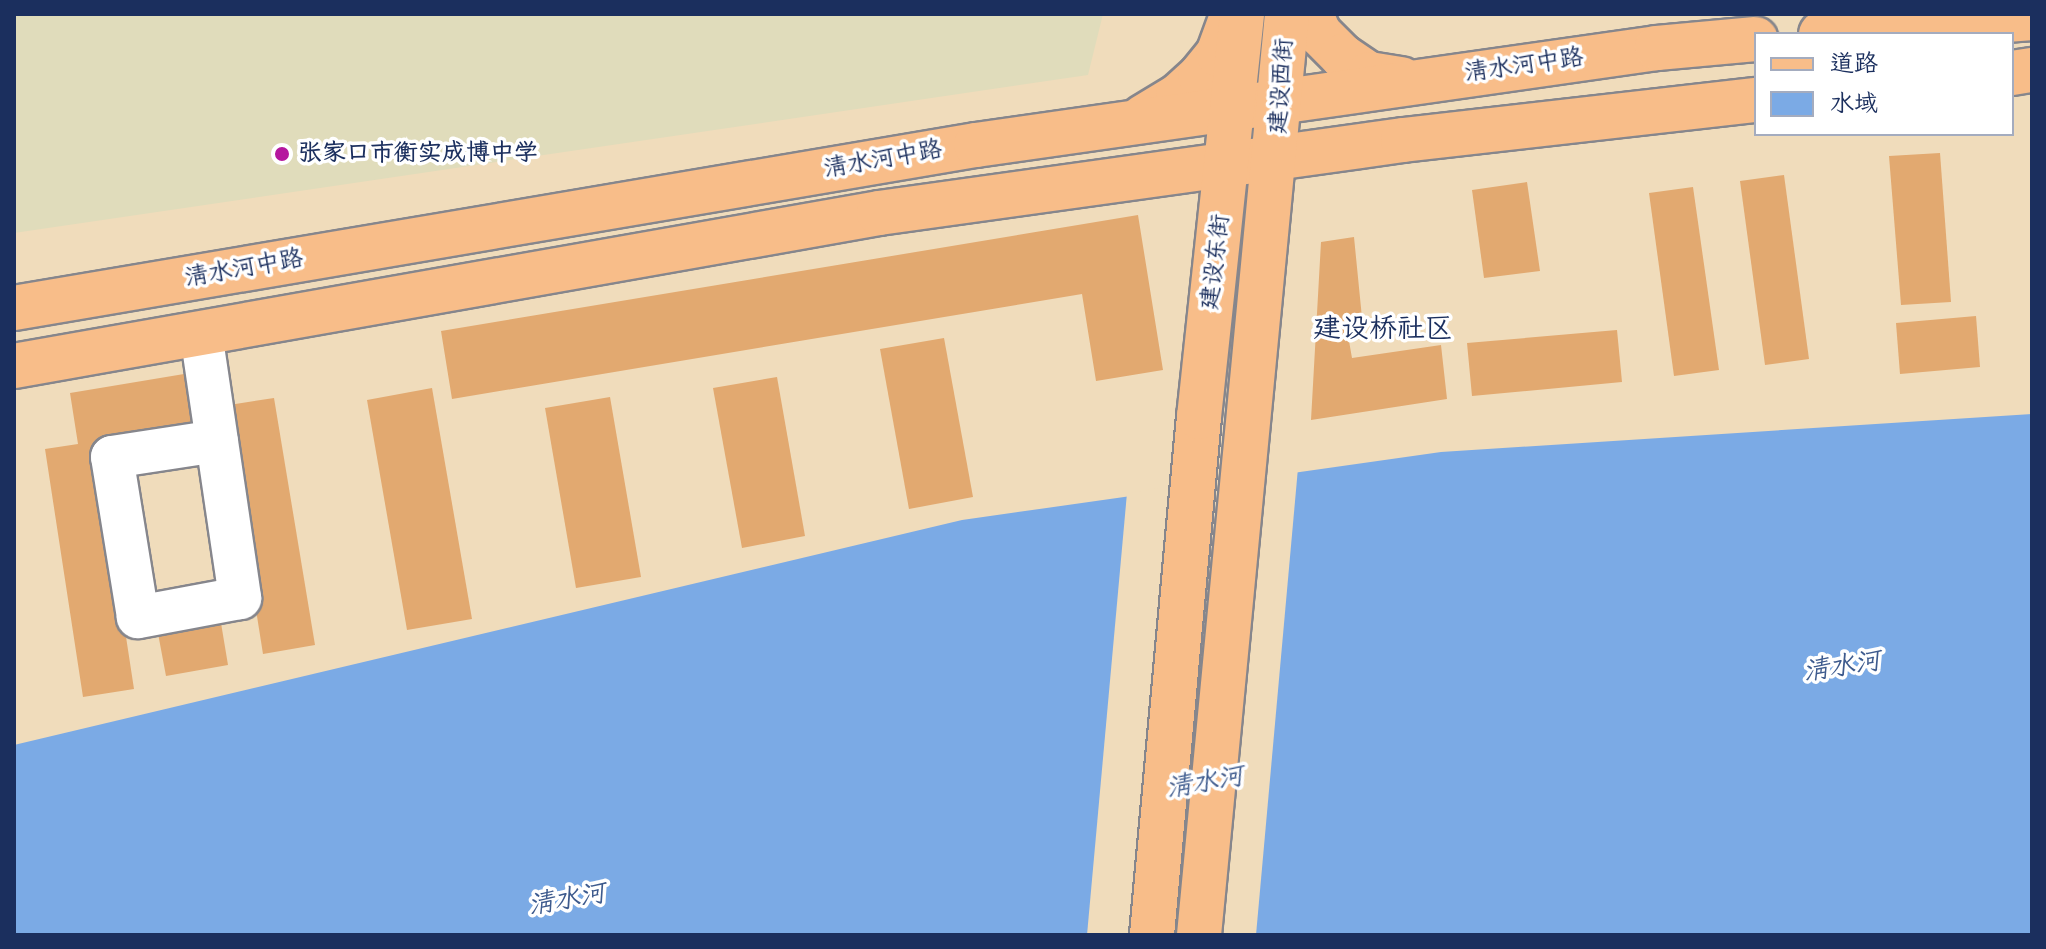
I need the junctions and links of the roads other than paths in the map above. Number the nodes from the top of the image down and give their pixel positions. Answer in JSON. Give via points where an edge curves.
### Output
{"nodes":[{"id":1,"x":1233,"y":14,"type":"edge"},
{"id":2,"x":1242,"y":14,"type":"edge"},
{"id":3,"x":1287,"y":14,"type":"edge"},
{"id":4,"x":1311,"y":14,"type":"edge"},
{"id":5,"x":2032,"y":18,"type":"edge"},
{"id":6,"x":1847,"y":32,"type":"edge"},
{"id":7,"x":1754,"y":39,"type":"edge"},
{"id":8,"x":1420,"y":81,"type":"junction"},
{"id":9,"x":1754,"y":100,"type":"edge"},
{"id":10,"x":1281,"y":101,"type":"junction"},
{"id":11,"x":1233,"y":108,"type":"junction"},
{"id":12,"x":1136,"y":122,"type":"junction"},
{"id":13,"x":1362,"y":146,"type":"junction"},
{"id":14,"x":1276,"y":158,"type":"junction"},
{"id":15,"x":1228,"y":164,"type":"junction"},
{"id":16,"x":1138,"y":177,"type":"junction"},
{"id":17,"x":1264,"y":270,"type":"junction"},
{"id":18,"x":1214,"y":278,"type":"junction"},
{"id":19,"x":14,"y":308,"type":"edge"},
{"id":20,"x":201,"y":333,"type":"junction"},
{"id":21,"x":14,"y":366,"type":"edge"},
{"id":22,"x":217,"y":441,"type":"junction"},
{"id":23,"x":1152,"y":935,"type":"edge"},
{"id":24,"x":1199,"y":935,"type":"edge"}],
"edges":[{"from":1,"to":12,"type":"main road","via":[[1218,54],[1200,76]]},
{"from":2,"to":11,"type":"main road","name":"建设西街"},
{"from":3,"to":10,"type":"main road","name":"建设西街"},
{"from":4,"to":8,"type":"main road","via":[[1319,33],[1369,74]]},
{"from":5,"to":6,"type":"main road"},
{"from":7,"to":8,"type":"main road","name":"清水河中路"},
{"from":8,"to":10,"type":"main road","name":"清水河中路"},
{"from":9,"to":13,"type":"main road"},
{"from":10,"to":11,"type":"main road","name":"清水河中路"},
{"from":10,"to":14,"type":"main road","name":"建设西街"},
{"from":11,"to":12,"type":"main road","name":"清水河中路"},
{"from":11,"to":15,"type":"main road","name":"建设东街"},
{"from":12,"to":19,"type":"main road","name":"清水河中路"},
{"from":13,"to":14,"type":"main road"},
{"from":13,"to":17,"type":"main road","via":[[1297,193]]},
{"from":14,"to":15,"type":"main road"},
{"from":14,"to":17,"type":"main road","name":"建设东街"},
{"from":15,"to":16,"type":"main road"},
{"from":15,"to":18,"type":"main road","name":"建设东街"},
{"from":16,"to":18,"type":"main road","via":[[1171,179],[1192,191],[1203,211]]},
{"from":16,"to":20,"type":"main road","via":[[879,213]]},
{"from":17,"to":24,"type":"main road","name":"建设东街"},
{"from":18,"to":23,"type":"main road","name":"建设东街"},
{"from":20,"to":21,"type":"main road"},
{"from":20,"to":22,"type":"street"},
{"from":22,"to":22,"type":"street","via":[[240,598],[138,617],[112,457]]}]}
